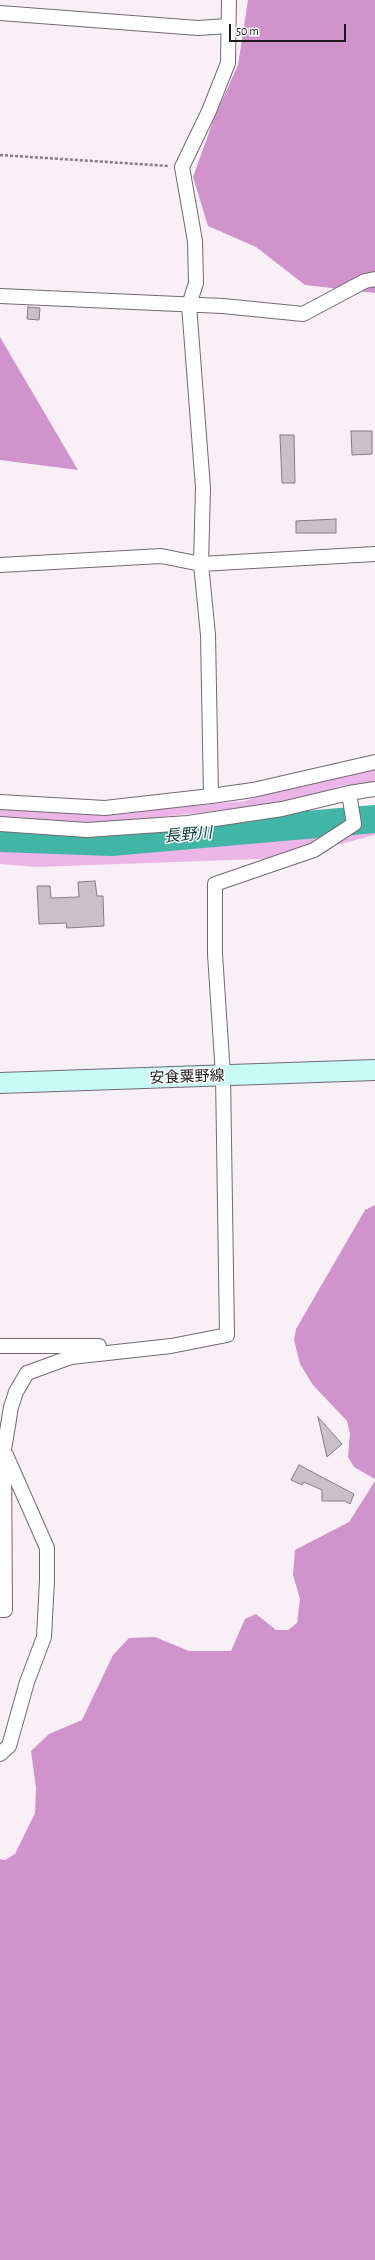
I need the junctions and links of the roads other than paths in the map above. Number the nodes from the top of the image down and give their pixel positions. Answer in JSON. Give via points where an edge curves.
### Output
{"nodes":[{"id":1,"x":229,"y":0,"type":"edge"},
{"id":2,"x":0,"y":13,"type":"edge"},
{"id":3,"x":228,"y":26,"type":"junction"},
{"id":4,"x":375,"y":279,"type":"edge"},
{"id":5,"x":0,"y":296,"type":"edge"},
{"id":6,"x":188,"y":305,"type":"junction"},
{"id":7,"x":375,"y":554,"type":"edge"},
{"id":8,"x":201,"y":564,"type":"junction"},
{"id":9,"x":0,"y":565,"type":"edge"},
{"id":10,"x":375,"y":762,"type":"edge"},
{"id":11,"x":375,"y":789,"type":"edge"},
{"id":12,"x":211,"y":796,"type":"junction"},
{"id":13,"x":350,"y":796,"type":"junction"},
{"id":14,"x":0,"y":802,"type":"edge"},
{"id":15,"x":0,"y":824,"type":"edge"},
{"id":16,"x":375,"y":1070,"type":"edge"},
{"id":17,"x":223,"y":1075,"type":"junction"},
{"id":18,"x":0,"y":1083,"type":"edge"},
{"id":19,"x":0,"y":1346,"type":"edge"},
{"id":20,"x":171,"y":1346,"type":"junction"},
{"id":21,"x":4,"y":1450,"type":"junction"},
{"id":22,"x":0,"y":1610,"type":"edge"},
{"id":23,"x":0,"y":1754,"type":"edge"}],
"edges":[{"from":1,"to":3,"type":"street"},
{"from":2,"to":3,"type":"street","via":[[198,28]]},
{"from":3,"to":6,"type":"street","via":[[228,63],[209,111],[182,167],[195,241],[196,284]]},
{"from":4,"to":6,"type":"street","via":[[365,281],[303,314]]},
{"from":5,"to":6,"type":"street"},
{"from":6,"to":8,"type":"street","via":[[202,488]]},
{"from":7,"to":8,"type":"street"},
{"from":8,"to":9,"type":"street","via":[[161,556]]},
{"from":8,"to":12,"type":"street","via":[[208,635]]},
{"from":10,"to":12,"type":"street","via":[[253,790]]},
{"from":11,"to":13,"type":"street"},
{"from":12,"to":14,"type":"street","via":[[105,808]]},
{"from":13,"to":15,"type":"street","via":[[188,823],[87,830]]},
{"from":13,"to":17,"type":"street","via":[[354,824],[314,850],[216,884],[216,954]]},
{"from":16,"to":17,"type":"main road","name":"安食粟野線"},
{"from":17,"to":18,"type":"main road","name":"安食粟野線"},
{"from":17,"to":20,"type":"street","via":[[227,1335]]},
{"from":19,"to":20,"type":"street"},
{"from":20,"to":21,"type":"street","via":[[72,1357],[27,1373],[13,1399]]},
{"from":21,"to":22,"type":"street","via":[[5,1610]]},
{"from":21,"to":23,"type":"street","via":[[48,1548],[44,1637],[27,1682],[9,1746]]}]}
